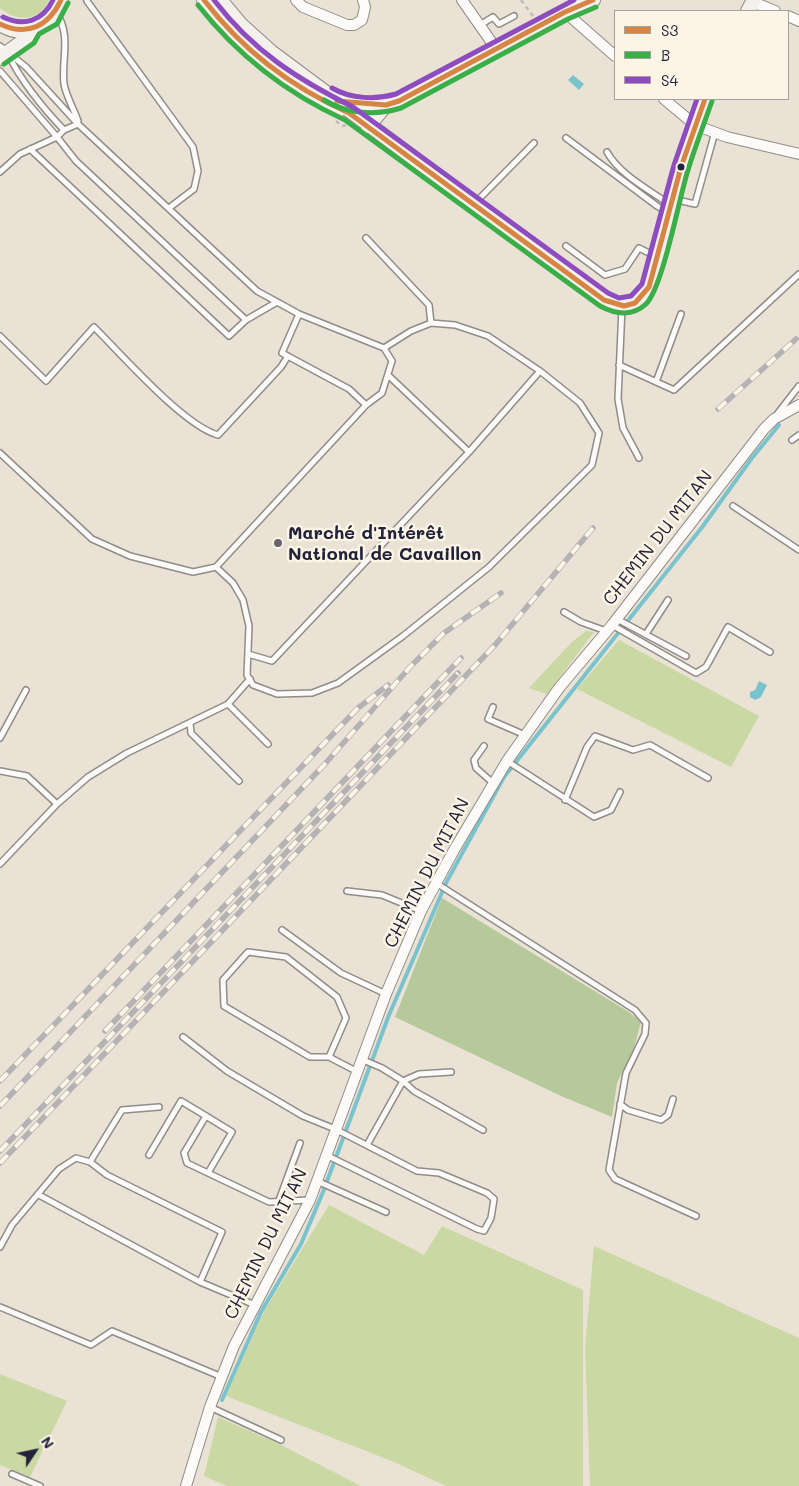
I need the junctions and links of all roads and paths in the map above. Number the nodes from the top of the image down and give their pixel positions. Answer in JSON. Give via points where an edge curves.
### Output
{"nodes":[{"id":1,"x":87,"y":0,"type":"edge"},
{"id":2,"x":204,"y":0,"type":"edge"},
{"id":3,"x":220,"y":0,"type":"edge"},
{"id":4,"x":296,"y":0,"type":"edge"},
{"id":5,"x":363,"y":0,"type":"edge"},
{"id":6,"x":462,"y":0,"type":"edge"},
{"id":7,"x":521,"y":0,"type":"edge"},
{"id":8,"x":593,"y":0,"type":"edge"},
{"id":9,"x":579,"y":3,"type":"edge"},
{"id":10,"x":751,"y":4,"type":"edge"},
{"id":11,"x":59,"y":6,"type":"edge"},
{"id":12,"x":772,"y":10,"type":"edge"},
{"id":13,"x":565,"y":12,"type":"junction"},
{"id":14,"x":514,"y":16,"type":"dead end"},
{"id":15,"x":0,"y":24,"type":"edge"},
{"id":16,"x":480,"y":25,"type":"junction"},
{"id":17,"x":539,"y":25,"type":"junction"},
{"id":18,"x":34,"y":29,"type":"junction"},
{"id":19,"x":497,"y":50,"type":"junction"},
{"id":20,"x":2,"y":52,"type":"edge"},
{"id":21,"x":614,"y":55,"type":"edge"},
{"id":22,"x":0,"y":71,"type":"edge"},
{"id":23,"x":665,"y":100,"type":"edge"},
{"id":24,"x":705,"y":100,"type":"edge"},
{"id":25,"x":337,"y":101,"type":"junction"},
{"id":26,"x":386,"y":105,"type":"junction"},
{"id":27,"x":349,"y":113,"type":"junction"},
{"id":28,"x":78,"y":124,"type":"junction"},
{"id":29,"x":695,"y":125,"type":"junction"},
{"id":30,"x":368,"y":126,"type":"junction"},
{"id":31,"x":64,"y":130,"type":"junction"},
{"id":32,"x":715,"y":132,"type":"junction"},
{"id":33,"x":57,"y":137,"type":"junction"},
{"id":34,"x":566,"y":138,"type":"dead end"},
{"id":35,"x":534,"y":143,"type":"dead end"},
{"id":36,"x":30,"y":149,"type":"junction"},
{"id":37,"x":607,"y":152,"type":"dead end"},
{"id":38,"x":799,"y":154,"type":"edge"},
{"id":39,"x":0,"y":172,"type":"edge"},
{"id":40,"x":474,"y":204,"type":"junction"},
{"id":41,"x":671,"y":206,"type":"junction"},
{"id":42,"x":169,"y":208,"type":"junction"},
{"id":43,"x":366,"y":238,"type":"dead end"},
{"id":44,"x":566,"y":246,"type":"dead end"},
{"id":45,"x":657,"y":257,"type":"junction"},
{"id":46,"x":799,"y":274,"type":"edge"},
{"id":47,"x":277,"y":302,"type":"junction"},
{"id":48,"x":622,"y":306,"type":"junction"},
{"id":49,"x":299,"y":314,"type":"junction"},
{"id":50,"x":681,"y":314,"type":"dead end"},
{"id":51,"x":246,"y":320,"type":"junction"},
{"id":52,"x":431,"y":323,"type":"junction"},
{"id":53,"x":0,"y":336,"type":"edge"},
{"id":54,"x":384,"y":348,"type":"junction"},
{"id":55,"x":288,"y":356,"type":"junction"},
{"id":56,"x":619,"y":365,"type":"junction"},
{"id":57,"x":540,"y":371,"type":"junction"},
{"id":58,"x":389,"y":376,"type":"junction"},
{"id":59,"x":656,"y":382,"type":"junction"},
{"id":60,"x":799,"y":386,"type":"edge"},
{"id":61,"x":366,"y":404,"type":"junction"},
{"id":62,"x":799,"y":405,"type":"edge"},
{"id":63,"x":774,"y":419,"type":"junction"},
{"id":64,"x":799,"y":435,"type":"edge"},
{"id":65,"x":792,"y":440,"type":"dead end"},
{"id":66,"x":469,"y":452,"type":"junction"},
{"id":67,"x":0,"y":453,"type":"edge"},
{"id":68,"x":639,"y":458,"type":"dead end"},
{"id":69,"x":733,"y":506,"type":"dead end"},
{"id":70,"x":799,"y":550,"type":"edge"},
{"id":71,"x":216,"y":567,"type":"junction"},
{"id":72,"x":668,"y":600,"type":"dead end"},
{"id":73,"x":564,"y":612,"type":"dead end"},
{"id":74,"x":612,"y":625,"type":"junction"},
{"id":75,"x":646,"y":634,"type":"junction"},
{"id":76,"x":770,"y":652,"type":"dead end"},
{"id":77,"x":248,"y":654,"type":"junction"},
{"id":78,"x":686,"y":656,"type":"dead end"},
{"id":79,"x":250,"y":679,"type":"junction"},
{"id":80,"x":26,"y":690,"type":"dead end"},
{"id":81,"x":228,"y":704,"type":"junction"},
{"id":82,"x":493,"y":707,"type":"dead end"},
{"id":83,"x":190,"y":723,"type":"junction"},
{"id":84,"x":526,"y":735,"type":"junction"},
{"id":85,"x":0,"y":738,"type":"edge"},
{"id":86,"x":268,"y":744,"type":"dead end"},
{"id":87,"x":484,"y":746,"type":"dead end"},
{"id":88,"x":507,"y":761,"type":"junction"},
{"id":89,"x":0,"y":771,"type":"edge"},
{"id":90,"x":708,"y":778,"type":"dead end"},
{"id":91,"x":239,"y":782,"type":"dead end"},
{"id":92,"x":493,"y":783,"type":"junction"},
{"id":93,"x":620,"y":792,"type":"dead end"},
{"id":94,"x":565,"y":800,"type":"junction"},
{"id":95,"x":58,"y":804,"type":"junction"},
{"id":96,"x":0,"y":864,"type":"edge"},
{"id":97,"x":436,"y":883,"type":"junction"},
{"id":98,"x":347,"y":891,"type":"dead end"},
{"id":99,"x":421,"y":911,"type":"junction"},
{"id":100,"x":282,"y":930,"type":"dead end"},
{"id":101,"x":386,"y":994,"type":"junction"},
{"id":102,"x":183,"y":1037,"type":"dead end"},
{"id":103,"x":329,"y":1057,"type":"junction"},
{"id":104,"x":360,"y":1059,"type":"junction"},
{"id":105,"x":356,"y":1072,"type":"junction"},
{"id":106,"x":451,"y":1072,"type":"dead end"},
{"id":107,"x":403,"y":1081,"type":"junction"},
{"id":108,"x":673,"y":1100,"type":"dead end"},
{"id":109,"x":620,"y":1104,"type":"junction"},
{"id":110,"x":159,"y":1106,"type":"dead end"},
{"id":111,"x":206,"y":1116,"type":"junction"},
{"id":112,"x":335,"y":1129,"type":"junction"},
{"id":113,"x":483,"y":1130,"type":"dead end"},
{"id":114,"x":300,"y":1143,"type":"dead end"},
{"id":115,"x":367,"y":1145,"type":"junction"},
{"id":116,"x":326,"y":1154,"type":"junction"},
{"id":117,"x":150,"y":1155,"type":"dead end"},
{"id":118,"x":90,"y":1162,"type":"junction"},
{"id":119,"x":208,"y":1173,"type":"junction"},
{"id":120,"x":317,"y":1180,"type":"junction"},
{"id":121,"x":39,"y":1195,"type":"junction"},
{"id":122,"x":310,"y":1200,"type":"junction"},
{"id":123,"x":278,"y":1203,"type":"junction"},
{"id":124,"x":386,"y":1212,"type":"dead end"},
{"id":125,"x":696,"y":1216,"type":"dead end"},
{"id":126,"x":0,"y":1246,"type":"edge"},
{"id":127,"x":200,"y":1282,"type":"junction"},
{"id":128,"x":255,"y":1305,"type":"junction"},
{"id":129,"x":0,"y":1306,"type":"edge"},
{"id":130,"x":222,"y":1377,"type":"junction"},
{"id":131,"x":210,"y":1407,"type":"junction"},
{"id":132,"x":282,"y":1440,"type":"dead end"},
{"id":133,"x":12,"y":1474,"type":"dead end"},
{"id":134,"x":40,"y":1486,"type":"edge"},
{"id":135,"x":186,"y":1486,"type":"edge"}],
"edges":[{"from":1,"to":42,"type":"lane","via":[[193,147],[198,171],[194,189]]},
{"from":2,"to":27,"type":"street","via":[[252,53],[309,95]]},
{"from":3,"to":25,"type":"street","via":[[254,38]]},
{"from":4,"to":5,"type":"street","via":[[303,7],[354,25],[365,14]]},
{"from":6,"to":16,"type":"street"},
{"from":7,"to":17,"type":"path"},
{"from":8,"to":9,"type":"street"},
{"from":9,"to":13,"type":"street"},
{"from":10,"to":12,"type":"street"},
{"from":11,"to":18,"type":"street","via":[[44,24]]},
{"from":11,"to":28,"type":"lane","via":[[66,37],[64,87],[74,106]]},
{"from":13,"to":17,"type":"street"},
{"from":13,"to":21,"type":"street"},
{"from":14,"to":16,"type":"lane","via":[[498,24],[494,17]]},
{"from":15,"to":18,"type":"street","via":[[20,31]]},
{"from":16,"to":19,"type":"street"},
{"from":17,"to":19,"type":"street"},
{"from":18,"to":20,"type":"street","via":[[29,37]]},
{"from":19,"to":26,"type":"street"},
{"from":20,"to":28,"type":"lane","via":[[26,67]]},
{"from":20,"to":31,"type":"lane","via":[[40,105]]},
{"from":22,"to":33,"type":"lane"},
{"from":23,"to":29,"type":"street"},
{"from":24,"to":29,"type":"street"},
{"from":25,"to":26,"type":"street"},
{"from":25,"to":27,"type":"street"},
{"from":26,"to":30,"type":"street"},
{"from":27,"to":30,"type":"street"},
{"from":28,"to":31,"type":"lane"},
{"from":28,"to":42,"type":"lane"},
{"from":29,"to":32,"type":"street"},
{"from":29,"to":41,"type":"street"},
{"from":30,"to":40,"type":"street"},
{"from":31,"to":33,"type":"lane"},
{"from":32,"to":38,"type":"street"},
{"from":32,"to":41,"type":"lane","via":[[695,204]]},
{"from":33,"to":36,"type":"lane"},
{"from":33,"to":51,"type":"lane","via":[[76,160]]},
{"from":34,"to":41,"type":"lane","via":[[657,206]]},
{"from":35,"to":40,"type":"lane"},
{"from":36,"to":39,"type":"lane"},
{"from":36,"to":51,"type":"lane","via":[[229,336]]},
{"from":37,"to":41,"type":"lane","via":[[612,162]]},
{"from":40,"to":48,"type":"street","via":[[604,300]]},
{"from":41,"to":45,"type":"street"},
{"from":42,"to":47,"type":"lane","via":[[256,292]]},
{"from":43,"to":52,"type":"lane","via":[[429,305]]},
{"from":44,"to":45,"type":"lane","via":[[605,275],[625,270],[639,248]]},
{"from":45,"to":48,"type":"street","via":[[645,295],[634,304]]},
{"from":46,"to":59,"type":"lane","via":[[674,390]]},
{"from":47,"to":49,"type":"lane"},
{"from":47,"to":51,"type":"lane"},
{"from":48,"to":56,"type":"lane"},
{"from":49,"to":54,"type":"lane"},
{"from":49,"to":55,"type":"lane","via":[[282,353]]},
{"from":50,"to":59,"type":"lane"},
{"from":52,"to":54,"type":"lane","via":[[410,331]]},
{"from":52,"to":57,"type":"lane","via":[[455,325],[488,336]]},
{"from":53,"to":55,"type":"lane","via":[[46,381],[94,328],[179,410],[207,432],[218,435]]},
{"from":54,"to":58,"type":"lane","via":[[392,361]]},
{"from":55,"to":61,"type":"lane","via":[[349,389]]},
{"from":56,"to":59,"type":"lane"},
{"from":56,"to":68,"type":"lane","via":[[618,399],[624,428]]},
{"from":57,"to":66,"type":"lane"},
{"from":57,"to":79,"type":"lane","via":[[580,403],[599,433],[592,465],[489,567],[338,683],[312,693],[277,694],[253,684]]},
{"from":58,"to":61,"type":"lane","via":[[382,393]]},
{"from":58,"to":66,"type":"lane"},
{"from":60,"to":63,"type":"lane"},
{"from":61,"to":71,"type":"lane"},
{"from":62,"to":63,"type":"street","name":"CHEMIN DU MITAN"},
{"from":63,"to":74,"type":"street","name":"CHEMIN DU MITAN"},
{"from":64,"to":65,"type":"lane"},
{"from":66,"to":77,"type":"lane","via":[[272,661]]},
{"from":67,"to":71,"type":"lane","via":[[92,539],[130,556],[193,572]]},
{"from":69,"to":70,"type":"lane"},
{"from":71,"to":77,"type":"lane","via":[[233,583],[243,600],[249,626]]},
{"from":72,"to":75,"type":"lane"},
{"from":73,"to":74,"type":"lane","via":[[581,622]]},
{"from":74,"to":75,"type":"lane"},
{"from":74,"to":76,"type":"lane","via":[[696,673],[706,667],[728,627]]},
{"from":74,"to":84,"type":"street","name":"CHEMIN DU MITAN","via":[[559,688]]},
{"from":75,"to":78,"type":"lane"},
{"from":77,"to":79,"type":"lane","via":[[247,675]]},
{"from":79,"to":81,"type":"lane"},
{"from":80,"to":85,"type":"lane"},
{"from":81,"to":83,"type":"lane"},
{"from":81,"to":86,"type":"lane"},
{"from":82,"to":84,"type":"lane","via":[[488,720]]},
{"from":83,"to":91,"type":"lane","via":[[191,734]]},
{"from":83,"to":95,"type":"lane","via":[[127,753],[88,777]]},
{"from":84,"to":88,"type":"street","name":"CHEMIN DU MITAN"},
{"from":87,"to":92,"type":"lane","via":[[474,760],[476,768]]},
{"from":88,"to":92,"type":"street","name":"CHEMIN DU MITAN"},
{"from":88,"to":94,"type":"lane"},
{"from":89,"to":95,"type":"lane","via":[[27,776]]},
{"from":90,"to":94,"type":"lane","via":[[650,745],[633,750],[596,736],[587,747]]},
{"from":92,"to":97,"type":"street","name":"CHEMIN DU MITAN"},
{"from":93,"to":94,"type":"lane","via":[[611,810],[594,817]]},
{"from":95,"to":96,"type":"lane"},
{"from":97,"to":99,"type":"street","name":"CHEMIN DU MITAN"},
{"from":97,"to":109,"type":"lane","via":[[635,1010],[646,1023],[645,1034],[626,1073]]},
{"from":98,"to":99,"type":"lane","via":[[382,895]]},
{"from":99,"to":101,"type":"street","name":"CHEMIN DU MITAN"},
{"from":100,"to":101,"type":"lane","via":[[341,973]]},
{"from":101,"to":104,"type":"street","name":"CHEMIN DU MITAN"},
{"from":102,"to":112,"type":"lane","via":[[227,1071],[303,1116]]},
{"from":103,"to":103,"type":"lane","via":[[346,1018],[337,998],[286,958],[248,952],[223,980],[224,1006],[310,1057]]},
{"from":103,"to":105,"type":"lane"},
{"from":104,"to":105,"type":"street","name":"CHEMIN DU MITAN"},
{"from":104,"to":107,"type":"lane"},
{"from":105,"to":112,"type":"street","name":"CHEMIN DU MITAN"},
{"from":106,"to":107,"type":"lane","via":[[419,1074]]},
{"from":107,"to":113,"type":"lane","via":[[414,1091]]},
{"from":107,"to":115,"type":"lane"},
{"from":108,"to":109,"type":"lane","via":[[668,1115],[661,1120],[628,1110]]},
{"from":109,"to":125,"type":"lane","via":[[609,1170],[615,1179]]},
{"from":110,"to":118,"type":"lane","via":[[122,1110]]},
{"from":111,"to":117,"type":"lane","via":[[181,1101]]},
{"from":111,"to":119,"type":"lane","via":[[184,1153],[187,1163]]},
{"from":111,"to":119,"type":"lane","via":[[232,1132]]},
{"from":112,"to":115,"type":"lane"},
{"from":112,"to":116,"type":"street","name":"CHEMIN DU MITAN"},
{"from":114,"to":123,"type":"lane"},
{"from":115,"to":116,"type":"lane","via":[[417,1171],[439,1173],[486,1193],[494,1199],[491,1218],[484,1230]]},
{"from":116,"to":120,"type":"street","name":"CHEMIN DU MITAN"},
{"from":118,"to":121,"type":"lane","via":[[76,1158],[65,1165]]},
{"from":118,"to":127,"type":"lane","via":[[107,1175],[222,1232]]},
{"from":119,"to":123,"type":"lane","via":[[269,1202]]},
{"from":120,"to":122,"type":"street","name":"CHEMIN DU MITAN"},
{"from":120,"to":124,"type":"lane"},
{"from":121,"to":126,"type":"lane","via":[[12,1226]]},
{"from":121,"to":127,"type":"lane"},
{"from":122,"to":123,"type":"lane"},
{"from":122,"to":128,"type":"street","name":"CHEMIN DU MITAN"},
{"from":127,"to":128,"type":"lane"},
{"from":128,"to":130,"type":"street","name":"CHEMIN DU MITAN"},
{"from":129,"to":130,"type":"lane","via":[[91,1345],[112,1331]]},
{"from":130,"to":131,"type":"street","name":"CHEMIN DU MITAN"},
{"from":131,"to":132,"type":"lane"},
{"from":131,"to":135,"type":"street","name":"CHEMIN DU MITAN"},
{"from":133,"to":134,"type":"lane"}]}
